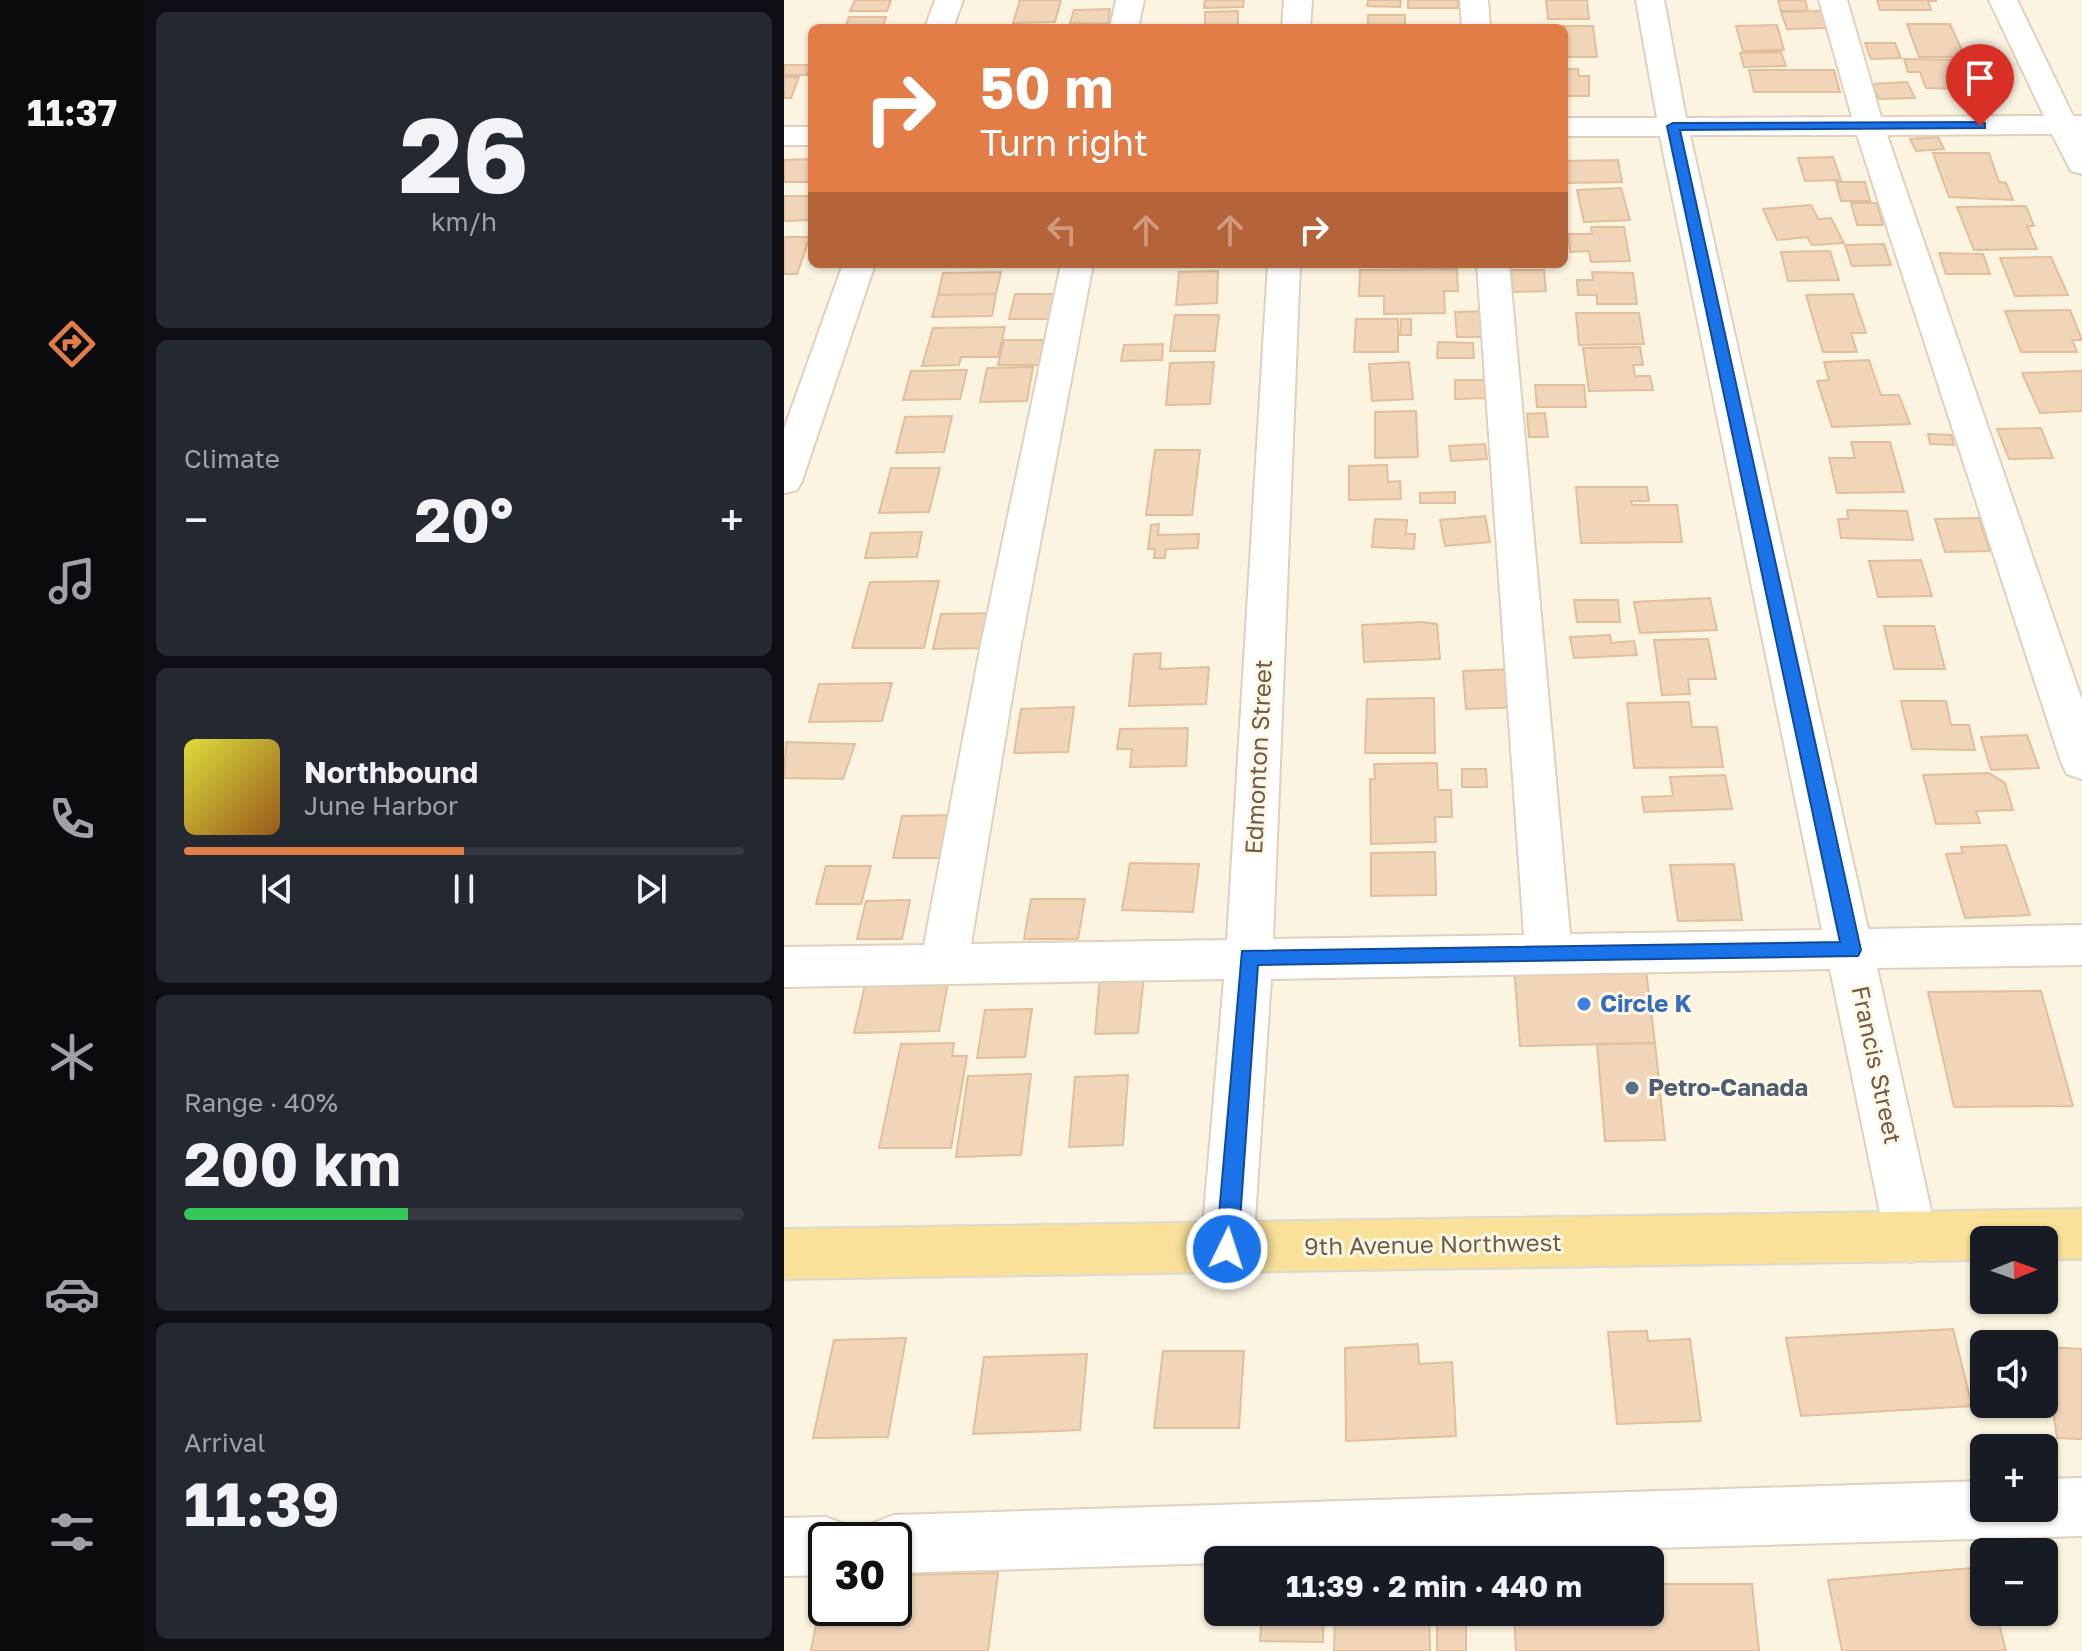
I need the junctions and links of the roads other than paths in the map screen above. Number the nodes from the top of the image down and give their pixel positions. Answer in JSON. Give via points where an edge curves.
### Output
{"nodes":[{"id":1,"x":949,"y":0,"type":"edge"},
{"id":2,"x":1130,"y":0,"type":"edge"},
{"id":3,"x":1298,"y":0,"type":"edge"},
{"id":4,"x":1474,"y":0,"type":"edge"},
{"id":5,"x":1650,"y":0,"type":"edge"},
{"id":6,"x":1833,"y":0,"type":"edge"},
{"id":7,"x":2003,"y":0,"type":"edge"},
{"id":8,"x":940,"y":24,"type":"edge"},
{"id":9,"x":1125,"y":24,"type":"edge"},
{"id":10,"x":1296,"y":24,"type":"edge"},
{"id":11,"x":1476,"y":24,"type":"edge"},
{"id":12,"x":2073,"y":125,"type":"edge"},
{"id":13,"x":1673,"y":126,"type":"junction"},
{"id":14,"x":1568,"y":127,"type":"edge"},
{"id":15,"x":1869,"y":127,"type":"junction"},
{"id":16,"x":784,"y":136,"type":"edge"},
{"id":17,"x":808,"y":136,"type":"edge"},
{"id":18,"x":2082,"y":165,"type":"edge"},
{"id":19,"x":858,"y":268,"type":"edge"},
{"id":20,"x":1076,"y":268,"type":"edge"},
{"id":21,"x":1284,"y":268,"type":"edge"},
{"id":22,"x":1493,"y":268,"type":"edge"},
{"id":23,"x":784,"y":481,"type":"edge"},
{"id":24,"x":2082,"y":762,"type":"edge"},
{"id":25,"x":2082,"y":945,"type":"edge"},
{"id":26,"x":1851,"y":950,"type":"junction"},
{"id":27,"x":1549,"y":954,"type":"junction"},
{"id":28,"x":1249,"y":957,"type":"junction"},
{"id":29,"x":944,"y":964,"type":"junction"},
{"id":30,"x":784,"y":967,"type":"edge"},
{"id":31,"x":2082,"y":1234,"type":"edge"},
{"id":32,"x":1911,"y":1237,"type":"junction"},
{"id":33,"x":1227,"y":1249,"type":"junction"},
{"id":34,"x":784,"y":1254,"type":"edge"},
{"id":35,"x":2082,"y":1507,"type":"edge"},
{"id":36,"x":912,"y":1543,"type":"edge"},
{"id":37,"x":808,"y":1546,"type":"edge"},
{"id":38,"x":784,"y":1547,"type":"edge"}],
"edges":[{"from":1,"to":8,"type":"street"},
{"from":2,"to":9,"type":"street"},
{"from":3,"to":10,"type":"street"},
{"from":4,"to":11,"type":"street"},
{"from":5,"to":13,"type":"street","name":"Francis Street"},
{"from":6,"to":15,"type":"street"},
{"from":7,"to":12,"type":"street"},
{"from":12,"to":15,"type":"street"},
{"from":12,"to":18,"type":"street"},
{"from":13,"to":14,"type":"street"},
{"from":13,"to":15,"type":"street"},
{"from":13,"to":26,"type":"street","name":"Francis Street"},
{"from":15,"to":24,"type":"street"},
{"from":16,"to":17,"type":"street"},
{"from":19,"to":23,"type":"street"},
{"from":20,"to":29,"type":"street"},
{"from":21,"to":28,"type":"street","name":"Edmonton Street"},
{"from":22,"to":27,"type":"street"},
{"from":25,"to":26,"type":"street"},
{"from":26,"to":27,"type":"street"},
{"from":26,"to":32,"type":"street","name":"Francis Street"},
{"from":27,"to":28,"type":"street"},
{"from":28,"to":29,"type":"street"},
{"from":28,"to":33,"type":"street","name":"Edmonton Street"},
{"from":29,"to":30,"type":"street"},
{"from":31,"to":32,"type":"main road","name":"9th Avenue Northwest"},
{"from":32,"to":33,"type":"main road","name":"9th Avenue Northwest"},
{"from":33,"to":34,"type":"main road","name":"9th Avenue Northwest"},
{"from":35,"to":36,"type":"street"},
{"from":37,"to":38,"type":"street"}]}
